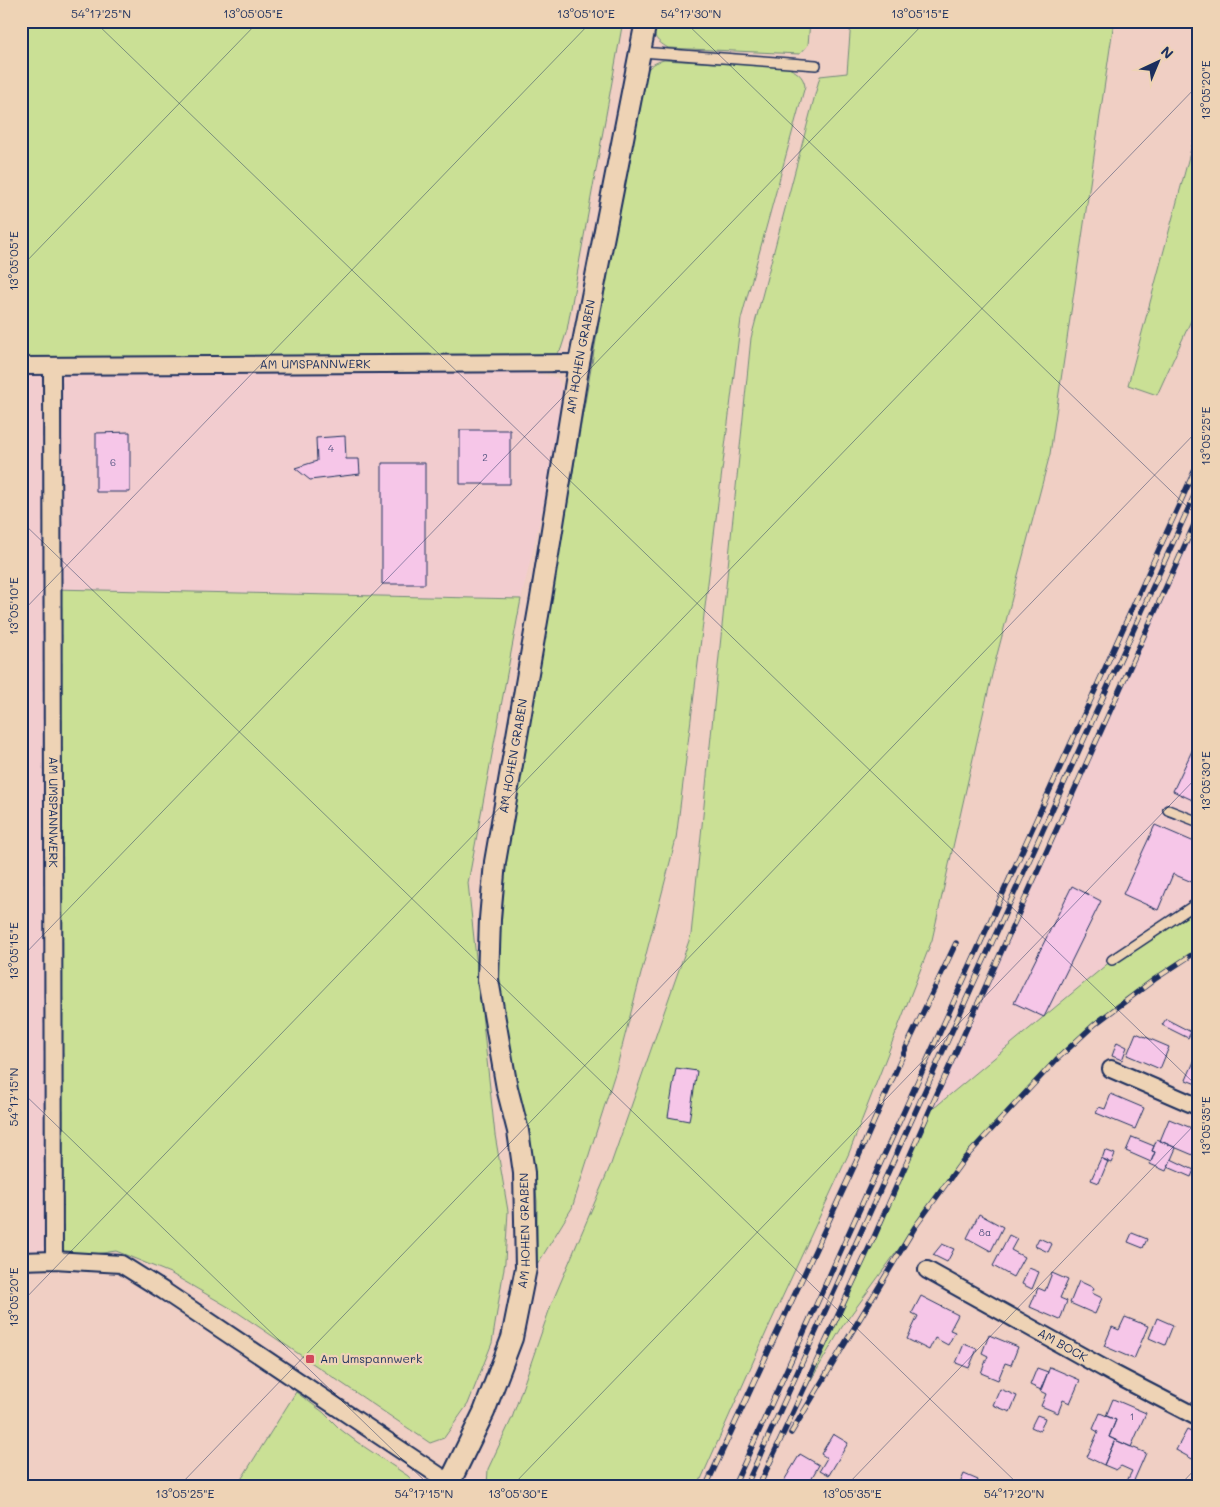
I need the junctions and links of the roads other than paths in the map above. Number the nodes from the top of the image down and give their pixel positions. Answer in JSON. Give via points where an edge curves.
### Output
{"nodes":[{"id":1,"x":646,"y":21,"type":"edge"},
{"id":2,"x":640,"y":52,"type":"junction"},
{"id":3,"x":816,"y":65,"type":"dead end"},
{"id":4,"x":579,"y":363,"type":"junction"},
{"id":5,"x":21,"y":366,"type":"edge"},
{"id":6,"x":52,"y":366,"type":"junction"},
{"id":7,"x":1168,"y":810,"type":"dead end"},
{"id":8,"x":1199,"y":822,"type":"edge"},
{"id":9,"x":1199,"y":902,"type":"edge"},
{"id":10,"x":1112,"y":960,"type":"dead end"},
{"id":11,"x":1111,"y":1070,"type":"dead end"},
{"id":12,"x":1199,"y":1108,"type":"edge"},
{"id":13,"x":21,"y":1260,"type":"edge"},
{"id":14,"x":54,"y":1260,"type":"junction"},
{"id":15,"x":927,"y":1270,"type":"dead end"},
{"id":16,"x":1199,"y":1418,"type":"edge"},
{"id":17,"x":450,"y":1485,"type":"edge"}],
"edges":[{"from":1,"to":2,"type":"street","name":"AM HOHEN GRABEN"},
{"from":2,"to":3,"type":"lane"},
{"from":2,"to":4,"type":"street","name":"AM HOHEN GRABEN"},
{"from":4,"to":6,"type":"street","name":"AM UMSPANNWERK"},
{"from":4,"to":17,"type":"street","name":"AM HOHEN GRABEN","via":[[495,862],[490,919],[488,980],[524,1173],[526,1268],[512,1338],[484,1412]]},
{"from":5,"to":6,"type":"street","name":"AM UMSPANNWERK"},
{"from":6,"to":14,"type":"street","name":"AM UMSPANNWERK"},
{"from":7,"to":8,"type":"lane"},
{"from":9,"to":10,"type":"lane"},
{"from":11,"to":12,"type":"street"},
{"from":13,"to":14,"type":"street"},
{"from":14,"to":17,"type":"street","via":[[121,1264]]},
{"from":15,"to":16,"type":"street","name":"AM BOCK"}]}
